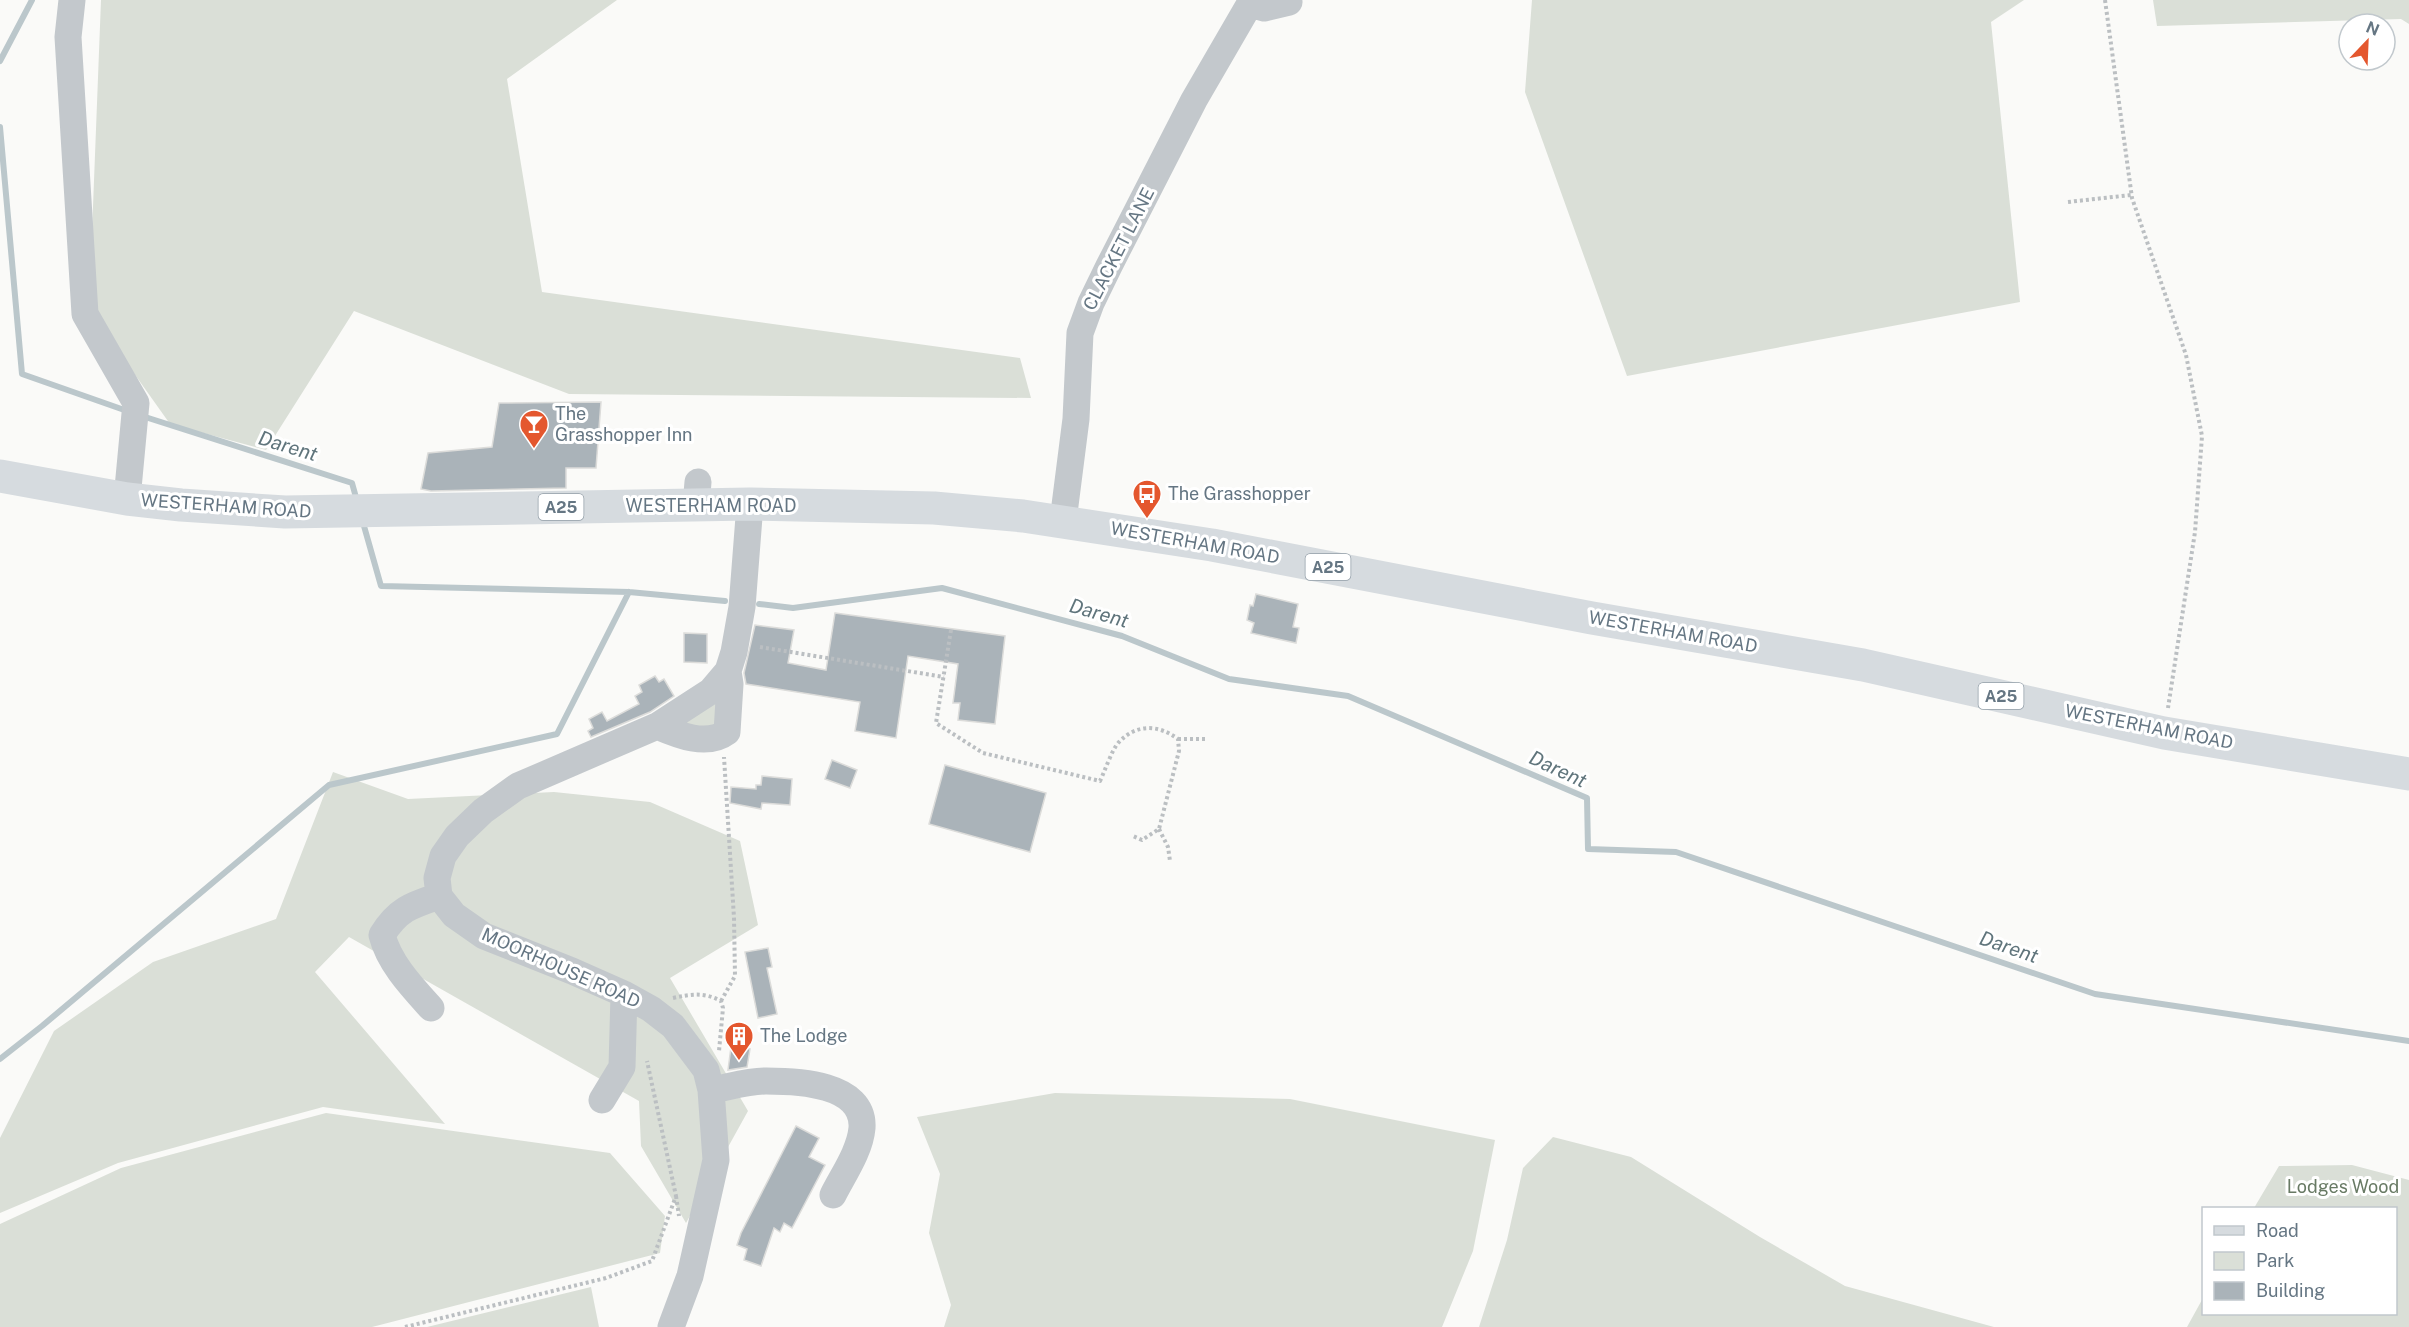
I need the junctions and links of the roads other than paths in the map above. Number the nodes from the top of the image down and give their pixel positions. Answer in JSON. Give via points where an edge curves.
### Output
{"nodes":[{"id":1,"x":72,"y":0,"type":"edge"},
{"id":2,"x":1250,"y":2,"type":"edge"},
{"id":3,"x":1289,"y":2,"type":"dead end"},
{"id":4,"x":0,"y":476,"type":"edge"},
{"id":5,"x":127,"y":499,"type":"junction"},
{"id":6,"x":750,"y":504,"type":"junction"},
{"id":7,"x":1063,"y":521,"type":"junction"},
{"id":8,"x":728,"y":671,"type":"junction"},
{"id":9,"x":657,"y":726,"type":"junction"},
{"id":10,"x":2409,"y":774,"type":"edge"},
{"id":11,"x":439,"y":896,"type":"junction"},
{"id":12,"x":624,"y":994,"type":"junction"},
{"id":13,"x":431,"y":1008,"type":"dead end"},
{"id":14,"x":711,"y":1090,"type":"junction"},
{"id":15,"x":602,"y":1100,"type":"dead end"},
{"id":16,"x":833,"y":1195,"type":"dead end"},
{"id":17,"x":671,"y":1327,"type":"edge"}],
"edges":[{"from":1,"to":5,"type":"street","via":[[68,37],[85,314],[136,403]]},
{"from":2,"to":3,"type":"street","via":[[1264,8]]},
{"from":2,"to":7,"type":"street","name":"CLACKET LANE","via":[[1194,100],[1083,321]]},
{"from":4,"to":5,"type":"main road","name":"WESTERHAM ROAD","number":"A25"},
{"from":5,"to":6,"type":"main road","name":"WESTERHAM ROAD","number":"A25","via":[[232,510],[360,512],[697,494]]},
{"from":6,"to":7,"type":"main road","name":"WESTERHAM ROAD","number":"A25","via":[[934,508]]},
{"from":6,"to":8,"type":"street","via":[[743,601]]},
{"from":7,"to":10,"type":"main road","name":"WESTERHAM ROAD","number":"A25","via":[[1863,665],[2164,733]]},
{"from":8,"to":9,"type":"street","via":[[711,691]]},
{"from":8,"to":9,"type":"street","via":[[727,732],[711,740],[675,734]]},
{"from":9,"to":11,"type":"street","via":[[518,786],[483,811],[457,836],[444,856],[437,878]]},
{"from":11,"to":12,"type":"street","name":"MOORHOUSE ROAD","via":[[454,915],[484,936]]},
{"from":11,"to":13,"type":"street","via":[[406,908],[382,935],[385,947],[411,986]]},
{"from":12,"to":14,"type":"street","name":"MOORHOUSE ROAD","via":[[673,1026],[706,1070]]},
{"from":12,"to":15,"type":"street","via":[[622,1067]]},
{"from":14,"to":16,"type":"street","via":[[764,1081],[823,1086],[847,1096],[855,1105],[862,1127]]},
{"from":14,"to":17,"type":"street","name":"MOORHOUSE ROAD","via":[[716,1160],[690,1276]]}]}
